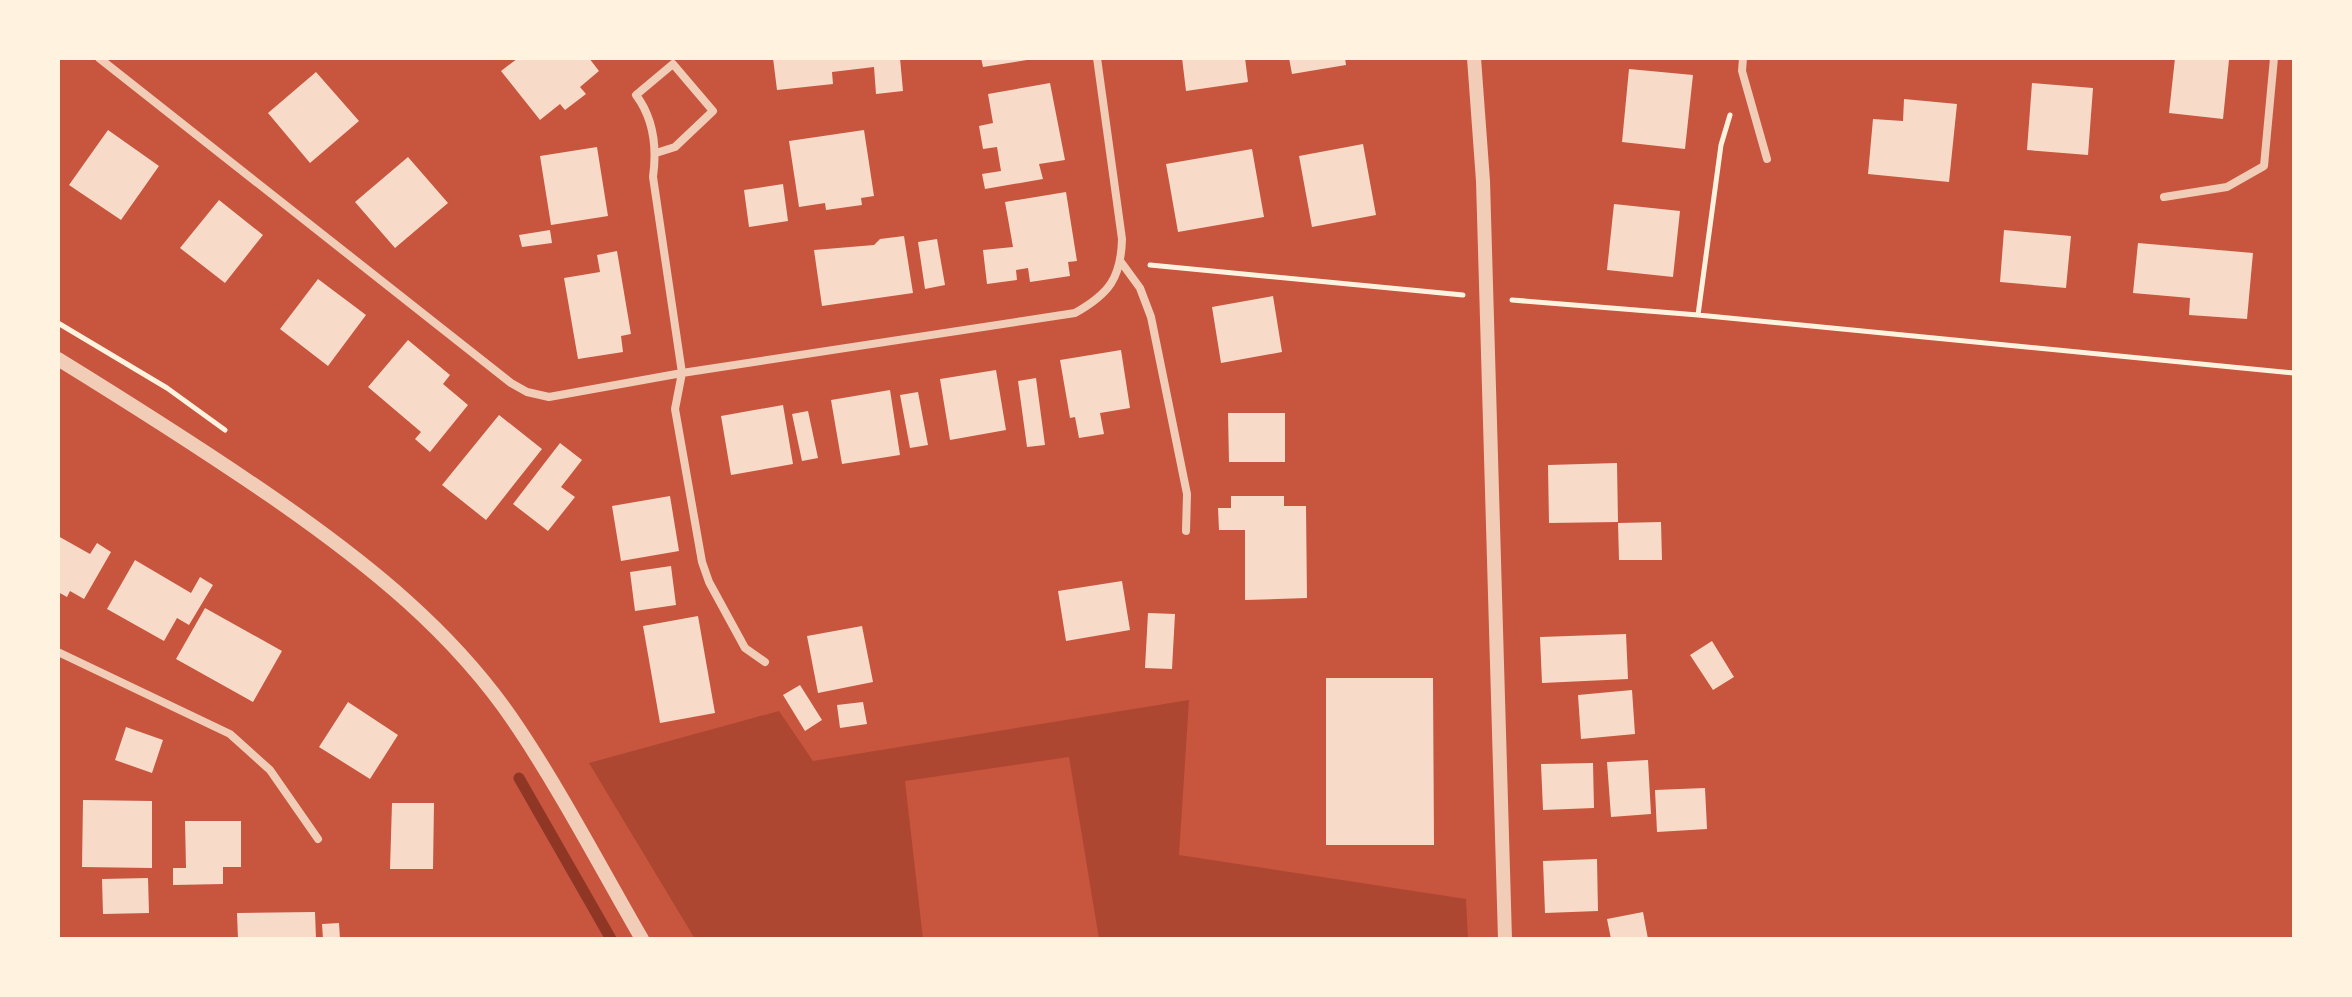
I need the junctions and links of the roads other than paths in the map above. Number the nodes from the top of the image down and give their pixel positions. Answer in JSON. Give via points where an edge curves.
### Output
{"nodes":[{"id":1,"x":99,"y":58,"type":"edge"},
{"id":2,"x":1097,"y":58,"type":"edge"},
{"id":3,"x":1474,"y":58,"type":"edge"},
{"id":4,"x":1743,"y":58,"type":"edge"},
{"id":5,"x":2274,"y":58,"type":"edge"},
{"id":6,"x":656,"y":153,"type":"junction"},
{"id":7,"x":1767,"y":159,"type":"dead end"},
{"id":8,"x":2164,"y":197,"type":"dead end"},
{"id":9,"x":1121,"y":262,"type":"junction"},
{"id":10,"x":58,"y":359,"type":"edge"},
{"id":11,"x":682,"y":373,"type":"junction"},
{"id":12,"x":1186,"y":531,"type":"dead end"},
{"id":13,"x":58,"y":652,"type":"edge"},
{"id":14,"x":765,"y":662,"type":"dead end"},
{"id":15,"x":318,"y":839,"type":"dead end"},
{"id":16,"x":642,"y":939,"type":"edge"},
{"id":17,"x":1505,"y":939,"type":"edge"}],
"edges":[{"from":1,"to":11,"type":"street","via":[[527,392],[549,397]]},
{"from":2,"to":9,"type":"street"},
{"from":3,"to":17,"type":"street","via":[[1483,181]]},
{"from":4,"to":7,"type":"street"},
{"from":5,"to":8,"type":"street","via":[[2264,166],[2227,187]]},
{"from":6,"to":6,"type":"street","via":[[675,147],[713,111],[673,64],[636,95],[646,109]]},
{"from":6,"to":11,"type":"street","via":[[653,177]]},
{"from":9,"to":11,"type":"street","via":[[1098,300],[1075,313]]},
{"from":9,"to":12,"type":"street","via":[[1140,288],[1151,317],[1187,494]]},
{"from":10,"to":16,"type":"street","via":[[188,438],[318,529],[438,629],[519,728]]},
{"from":11,"to":14,"type":"street","via":[[675,409],[702,562],[745,648]]},
{"from":13,"to":15,"type":"street","via":[[230,734],[270,770]]}]}
